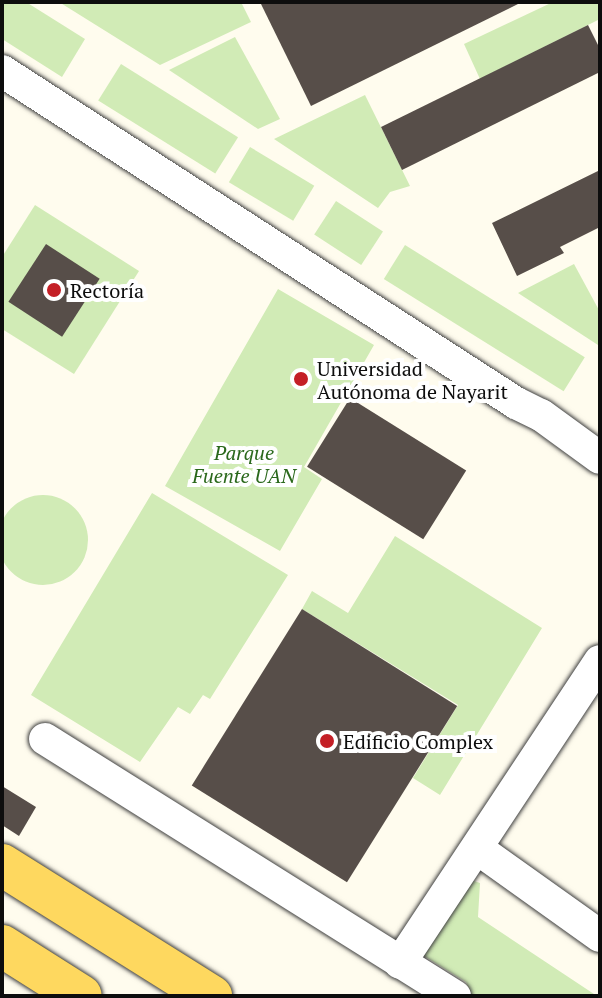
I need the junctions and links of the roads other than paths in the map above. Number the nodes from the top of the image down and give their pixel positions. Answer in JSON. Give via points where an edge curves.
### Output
{"nodes":[{"id":1,"x":2,"y":71,"type":"edge"},
{"id":2,"x":600,"y":458,"type":"edge"},
{"id":3,"x":600,"y":661,"type":"edge"},
{"id":4,"x":45,"y":739,"type":"dead end"},
{"id":5,"x":478,"y":849,"type":"junction"},
{"id":6,"x":2,"y":865,"type":"edge"},
{"id":7,"x":600,"y":936,"type":"edge"},
{"id":8,"x":2,"y":946,"type":"edge"},
{"id":9,"x":2,"y":961,"type":"edge"},
{"id":10,"x":400,"y":963,"type":"junction"},
{"id":11,"x":56,"y":996,"type":"edge"},
{"id":12,"x":81,"y":996,"type":"edge"},
{"id":13,"x":211,"y":996,"type":"edge"},
{"id":14,"x":455,"y":996,"type":"edge"}],
"edges":[{"from":1,"to":2,"type":"lane","via":[[541,415]]},
{"from":3,"to":5,"type":"lane"},
{"from":4,"to":10,"type":"lane"},
{"from":5,"to":7,"type":"lane"},
{"from":5,"to":10,"type":"lane"},
{"from":6,"to":13,"type":"main road"},
{"from":8,"to":12,"type":"main road"},
{"from":9,"to":11,"type":"lane"},
{"from":10,"to":14,"type":"lane"}]}
